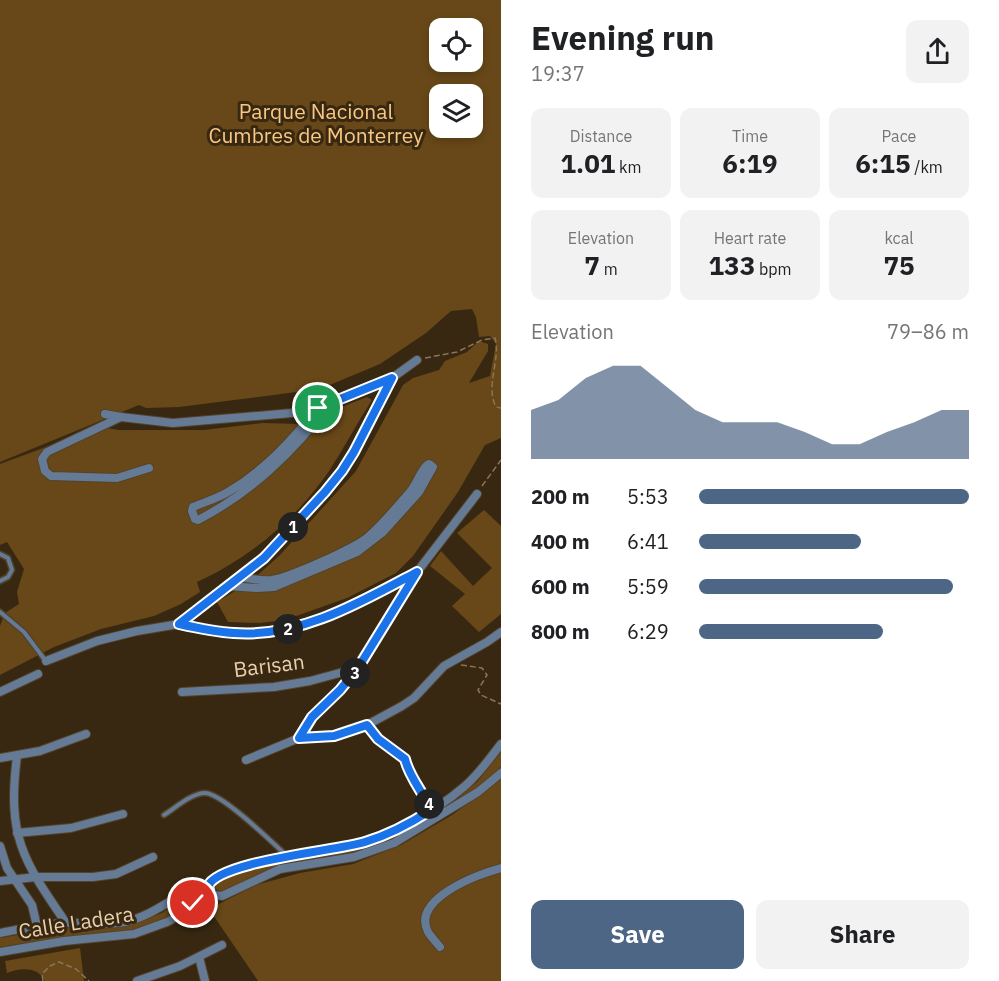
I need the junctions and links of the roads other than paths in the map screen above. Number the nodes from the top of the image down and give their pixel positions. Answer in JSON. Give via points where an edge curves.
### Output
{"nodes":[{"id":1,"x":417,"y":360,"type":"road end"},
{"id":2,"x":392,"y":378,"type":"junction"},
{"id":3,"x":330,"y":404,"type":"junction"},
{"id":4,"x":318,"y":408,"type":"junction"},
{"id":5,"x":105,"y":414,"type":"dead end"},
{"id":6,"x":120,"y":417,"type":"junction"},
{"id":7,"x":149,"y":468,"type":"dead end"},
{"id":8,"x":477,"y":494,"type":"road end"},
{"id":9,"x":0,"y":554,"type":"edge"},
{"id":10,"x":417,"y":572,"type":"junction"},
{"id":11,"x":240,"y":577,"type":"junction"},
{"id":12,"x":0,"y":581,"type":"edge"},
{"id":13,"x":228,"y":586,"type":"junction"},
{"id":14,"x":0,"y":612,"type":"edge"},
{"id":15,"x":179,"y":624,"type":"junction"},
{"id":16,"x":501,"y":632,"type":"edge"},
{"id":17,"x":46,"y":661,"type":"joint"},
{"id":18,"x":358,"y":668,"type":"junction"},
{"id":19,"x":38,"y":674,"type":"dead end"},
{"id":20,"x":0,"y":692,"type":"edge"},
{"id":21,"x":182,"y":692,"type":"dead end"},
{"id":22,"x":86,"y":734,"type":"dead end"},
{"id":23,"x":299,"y":738,"type":"junction"},
{"id":24,"x":501,"y":744,"type":"edge"},
{"id":25,"x":17,"y":756,"type":"junction"},
{"id":26,"x":0,"y":758,"type":"edge"},
{"id":27,"x":246,"y":760,"type":"dead end"},
{"id":28,"x":501,"y":773,"type":"edge"},
{"id":29,"x":123,"y":814,"type":"dead end"},
{"id":30,"x":164,"y":815,"type":"dead end"},
{"id":31,"x":17,"y":833,"type":"junction"},
{"id":32,"x":0,"y":846,"type":"edge"},
{"id":33,"x":288,"y":856,"type":"junction"},
{"id":34,"x":153,"y":857,"type":"dead end"},
{"id":35,"x":500,"y":868,"type":"edge"},
{"id":36,"x":36,"y":877,"type":"junction"},
{"id":37,"x":15,"y":879,"type":"junction"},
{"id":38,"x":0,"y":881,"type":"edge"},
{"id":39,"x":209,"y":890,"type":"junction"},
{"id":40,"x":191,"y":900,"type":"junction"},
{"id":41,"x":66,"y":923,"type":"junction"},
{"id":42,"x":37,"y":926,"type":"junction"},
{"id":43,"x":0,"y":933,"type":"edge"},
{"id":44,"x":222,"y":945,"type":"dead end"},
{"id":45,"x":440,"y":947,"type":"dead end"},
{"id":46,"x":0,"y":952,"type":"edge"},
{"id":47,"x":199,"y":957,"type":"junction"},
{"id":48,"x":137,"y":981,"type":"edge"},
{"id":49,"x":205,"y":981,"type":"edge"}],
"edges":[{"from":1,"to":2,"type":"street"},
{"from":2,"to":3,"type":"street"},
{"from":2,"to":11,"type":"street","via":[[342,471],[284,538]]},
{"from":3,"to":4,"type":"street"},
{"from":3,"to":4,"type":"street","via":[[305,437],[272,469],[215,511],[195,519],[194,507],[228,493],[247,479],[286,445]]},
{"from":4,"to":6,"type":"street","via":[[182,422]]},
{"from":5,"to":6,"type":"street"},
{"from":6,"to":7,"type":"street","via":[[47,452],[42,459],[45,471],[51,476],[117,478]]},
{"from":8,"to":10,"type":"street"},
{"from":9,"to":12,"type":"lane","via":[[8,558],[12,570]]},
{"from":10,"to":15,"type":"street","via":[[321,619],[286,630],[236,633]]},
{"from":10,"to":18,"type":"street"},
{"from":11,"to":13,"type":"street"},
{"from":11,"to":13,"type":"street","via":[[260,581],[287,576],[354,546],[378,528],[414,488],[425,465],[432,466],[419,492],[383,532],[357,552],[274,587]]},
{"from":13,"to":15,"type":"street"},
{"from":14,"to":17,"type":"lane","via":[[24,632]]},
{"from":15,"to":17,"type":"street","via":[[97,641]]},
{"from":16,"to":23,"type":"street","via":[[444,666],[414,698],[367,725],[334,736]]},
{"from":18,"to":21,"type":"street","name":"Barisan","via":[[274,687]]},
{"from":18,"to":23,"type":"street","via":[[312,717]]},
{"from":19,"to":20,"type":"street"},
{"from":22,"to":25,"type":"street"},
{"from":23,"to":27,"type":"street"},
{"from":24,"to":33,"type":"street","via":[[465,786],[396,829],[335,850]]},
{"from":25,"to":26,"type":"street"},
{"from":25,"to":31,"type":"street","via":[[13,808]]},
{"from":28,"to":39,"type":"street","via":[[478,792],[386,847],[354,857],[280,869],[222,896],[214,896]]},
{"from":29,"to":31,"type":"street","via":[[71,828]]},
{"from":30,"to":33,"type":"lane","via":[[204,793],[215,795]]},
{"from":31,"to":36,"type":"street","via":[[21,850]]},
{"from":32,"to":37,"type":"street"},
{"from":33,"to":39,"type":"street","via":[[216,877],[209,882]]},
{"from":34,"to":36,"type":"street","via":[[116,874]]},
{"from":35,"to":45,"type":"street","via":[[448,890],[433,903],[425,920],[428,932]]},
{"from":36,"to":37,"type":"street"},
{"from":36,"to":41,"type":"street"},
{"from":37,"to":38,"type":"street"},
{"from":37,"to":42,"type":"street","via":[[32,905]]},
{"from":39,"to":40,"type":"street"},
{"from":40,"to":41,"type":"street","name":"Calle Ladera","via":[[184,893],[127,922]]},
{"from":40,"to":46,"type":"street","name":"Calle Ladera","via":[[190,910],[134,934]]},
{"from":41,"to":42,"type":"street","name":"Calle Ladera"},
{"from":42,"to":43,"type":"street","name":"Calle Ladera"},
{"from":44,"to":47,"type":"street"},
{"from":47,"to":48,"type":"street"},
{"from":47,"to":49,"type":"street"}]}
